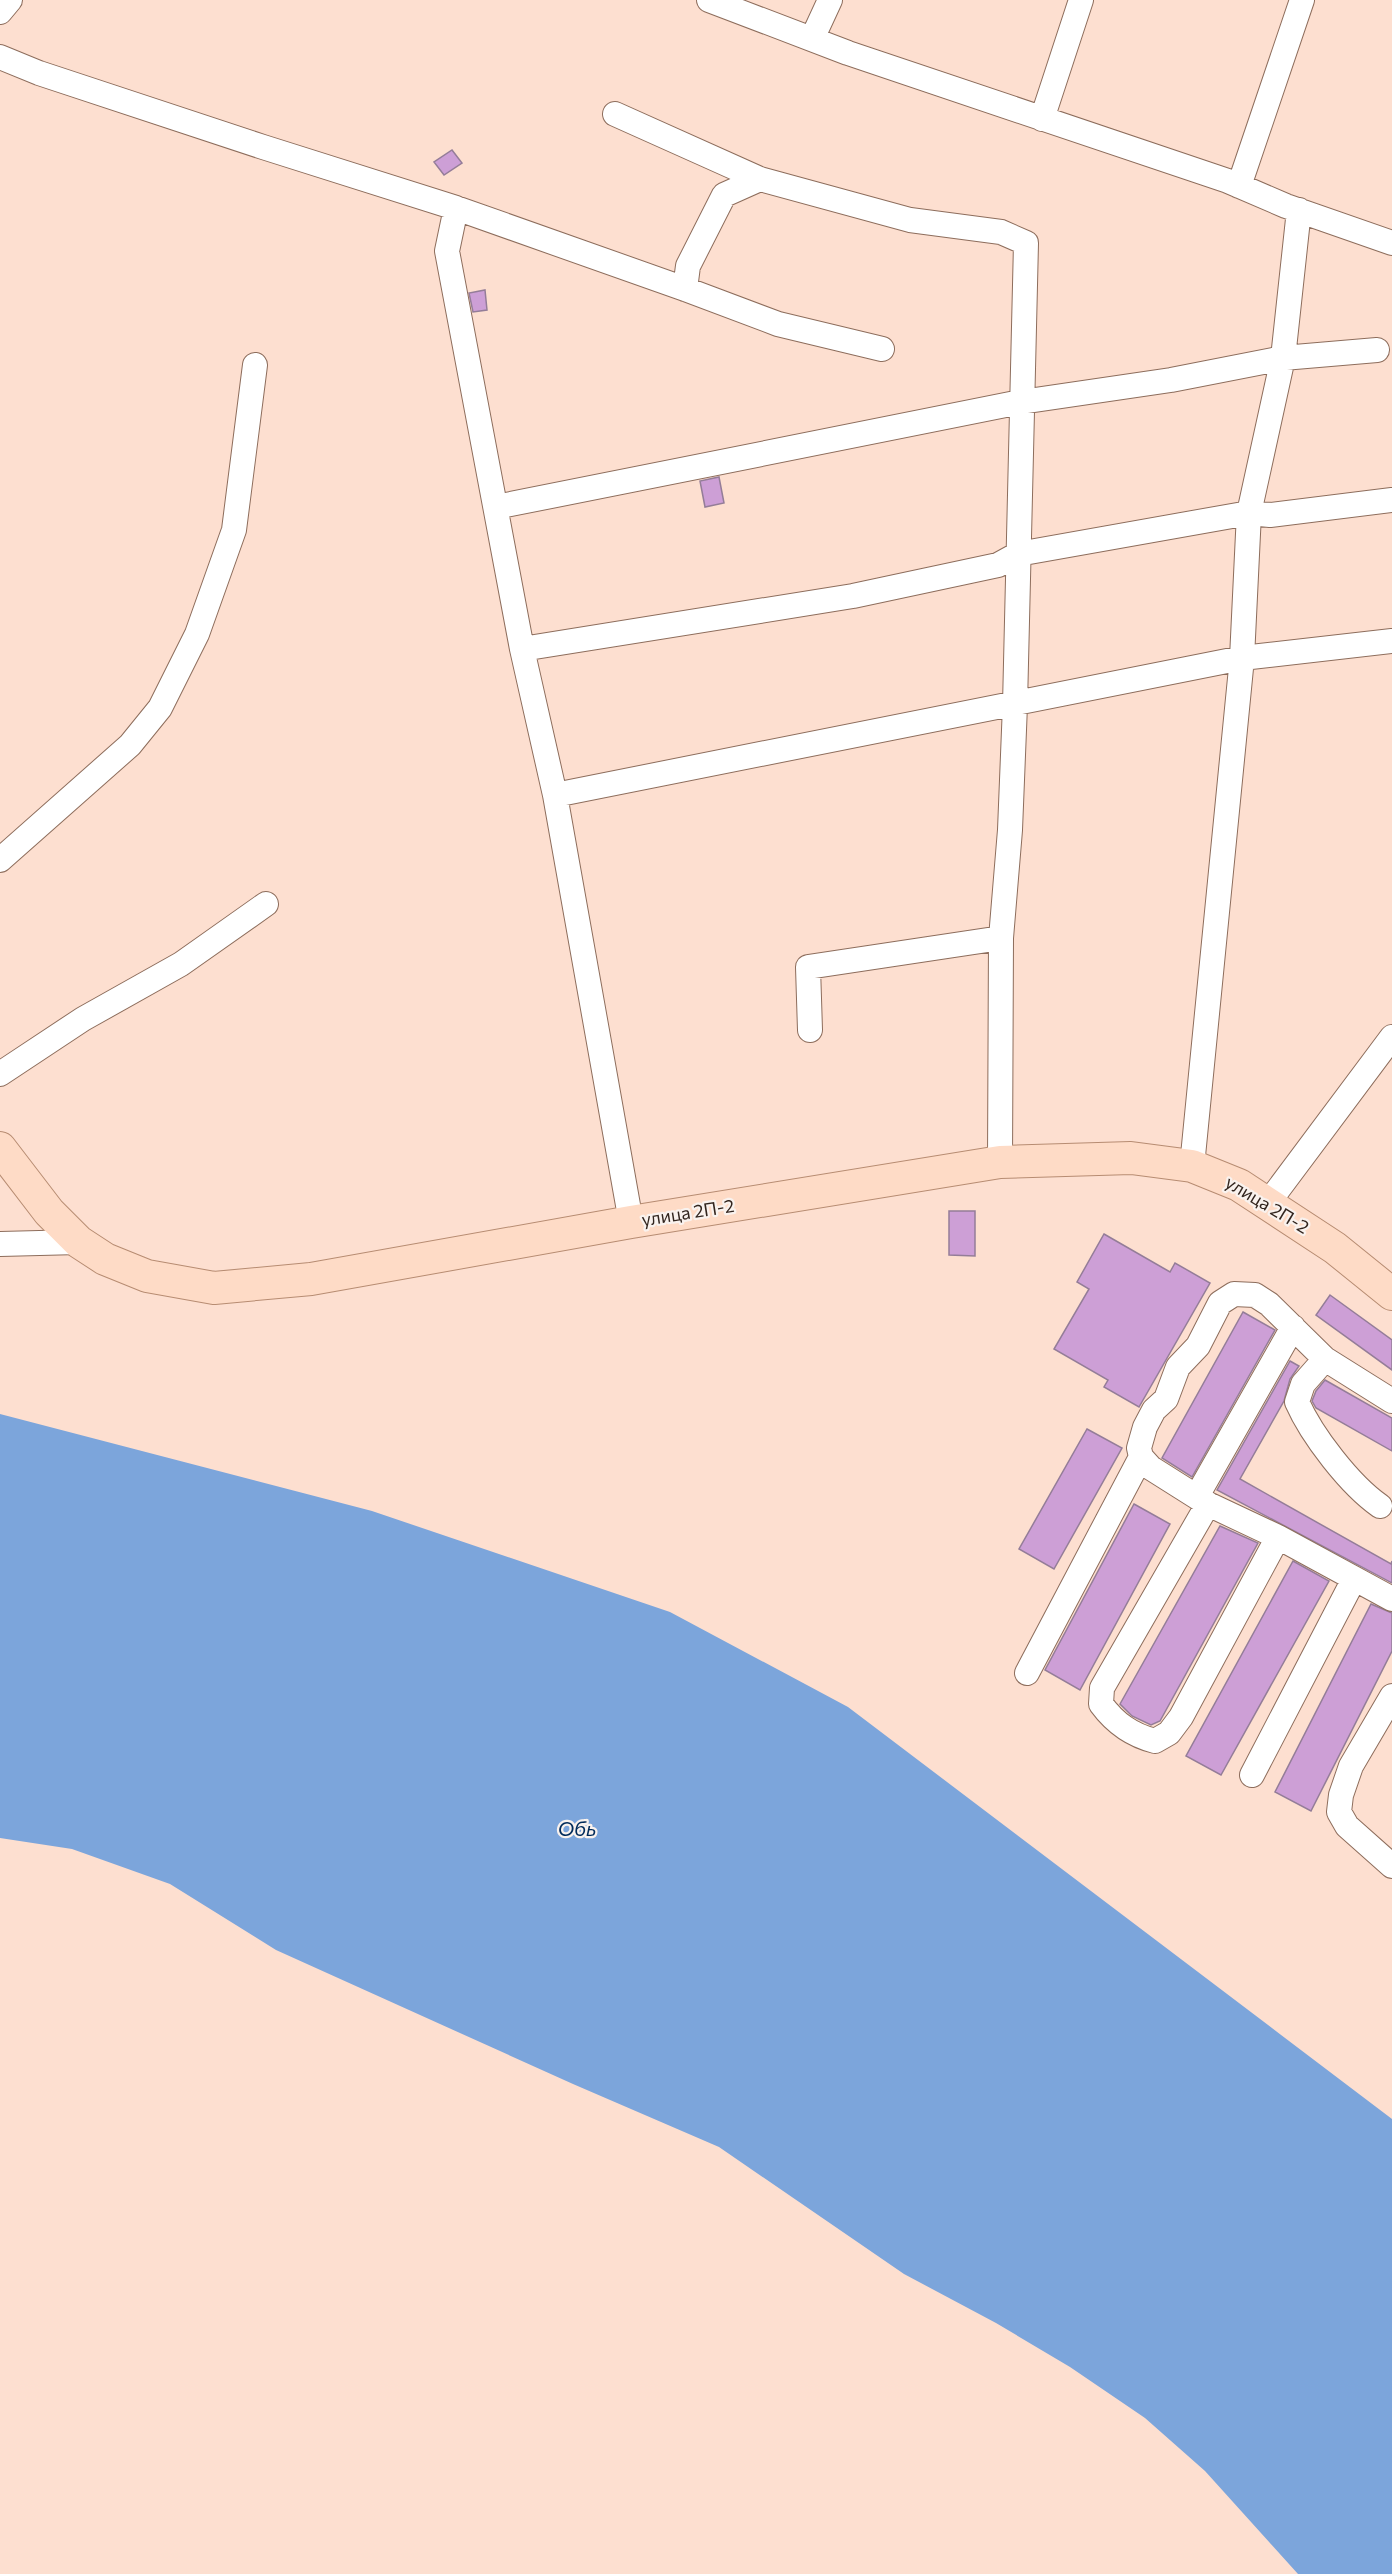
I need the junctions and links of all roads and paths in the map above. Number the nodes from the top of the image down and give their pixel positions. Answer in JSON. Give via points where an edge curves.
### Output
{"nodes":[{"id":1,"x":10,"y":0,"type":"edge"},
{"id":2,"x":709,"y":0,"type":"edge"},
{"id":3,"x":830,"y":0,"type":"edge"},
{"id":4,"x":1081,"y":0,"type":"edge"},
{"id":5,"x":1302,"y":0,"type":"edge"},
{"id":6,"x":0,"y":12,"type":"edge"},
{"id":7,"x":812,"y":39,"type":"junction"},
{"id":8,"x":0,"y":57,"type":"edge"},
{"id":9,"x":615,"y":114,"type":"dead end"},
{"id":10,"x":1042,"y":119,"type":"junction"},
{"id":11,"x":760,"y":179,"type":"junction"},
{"id":12,"x":1239,"y":186,"type":"junction"},
{"id":13,"x":456,"y":208,"type":"junction"},
{"id":14,"x":1299,"y":210,"type":"junction"},
{"id":15,"x":1392,"y":243,"type":"edge"},
{"id":16,"x":685,"y":289,"type":"junction"},
{"id":17,"x":882,"y":349,"type":"dead end"},
{"id":18,"x":1377,"y":350,"type":"dead end"},
{"id":19,"x":1282,"y":358,"type":"junction"},
{"id":20,"x":255,"y":365,"type":"dead end"},
{"id":21,"x":1021,"y":402,"type":"junction"},
{"id":22,"x":1392,"y":500,"type":"edge"},
{"id":23,"x":496,"y":507,"type":"junction"},
{"id":24,"x":1249,"y":513,"type":"junction"},
{"id":25,"x":1018,"y":554,"type":"junction"},
{"id":26,"x":1392,"y":641,"type":"edge"},
{"id":27,"x":522,"y":649,"type":"junction"},
{"id":28,"x":1242,"y":658,"type":"junction"},
{"id":29,"x":1015,"y":705,"type":"junction"},
{"id":30,"x":555,"y":795,"type":"junction"},
{"id":31,"x":0,"y":860,"type":"edge"},
{"id":32,"x":266,"y":904,"type":"dead end"},
{"id":33,"x":1000,"y":938,"type":"junction"},
{"id":34,"x":810,"y":1030,"type":"dead end"},
{"id":35,"x":1392,"y":1036,"type":"edge"},
{"id":36,"x":0,"y":1074,"type":"edge"},
{"id":37,"x":0,"y":1148,"type":"edge"},
{"id":38,"x":1000,"y":1162,"type":"junction"},
{"id":39,"x":1192,"y":1166,"type":"junction"},
{"id":40,"x":1268,"y":1203,"type":"junction"},
{"id":41,"x":631,"y":1222,"type":"junction"},
{"id":42,"x":79,"y":1242,"type":"junction"},
{"id":43,"x":0,"y":1244,"type":"edge"},
{"id":44,"x":1392,"y":1293,"type":"edge"},
{"id":45,"x":1293,"y":1328,"type":"junction"},
{"id":46,"x":1325,"y":1359,"type":"junction"},
{"id":47,"x":1392,"y":1401,"type":"edge"},
{"id":48,"x":1141,"y":1458,"type":"junction"},
{"id":49,"x":1202,"y":1500,"type":"junction"},
{"id":50,"x":1380,"y":1506,"type":"dead end"},
{"id":51,"x":1278,"y":1537,"type":"junction"},
{"id":52,"x":1354,"y":1579,"type":"junction"},
{"id":53,"x":1392,"y":1599,"type":"edge"},
{"id":54,"x":1028,"y":1673,"type":"dead end"},
{"id":55,"x":1392,"y":1696,"type":"edge"},
{"id":56,"x":1252,"y":1774,"type":"dead end"},
{"id":57,"x":1392,"y":1866,"type":"edge"}],
"edges":[{"from":1,"to":6,"type":"street"},
{"from":2,"to":7,"type":"street"},
{"from":3,"to":7,"type":"street"},
{"from":4,"to":10,"type":"street"},
{"from":5,"to":12,"type":"street"},
{"from":7,"to":10,"type":"street"},
{"from":8,"to":13,"type":"street"},
{"from":9,"to":11,"type":"street"},
{"from":10,"to":12,"type":"street"},
{"from":11,"to":16,"type":"street","via":[[724,195],[688,266]]},
{"from":11,"to":21,"type":"street","via":[[910,220],[1001,232],[1026,243]]},
{"from":12,"to":14,"type":"street"},
{"from":13,"to":16,"type":"street"},
{"from":13,"to":23,"type":"street","via":[[447,251]]},
{"from":14,"to":15,"type":"street"},
{"from":14,"to":19,"type":"street"},
{"from":16,"to":17,"type":"street","via":[[778,324]]},
{"from":18,"to":19,"type":"street"},
{"from":19,"to":21,"type":"street","via":[[1171,380]]},
{"from":19,"to":24,"type":"street"},
{"from":20,"to":31,"type":"street","via":[[234,530],[197,634],[160,708],[130,745]]},
{"from":21,"to":23,"type":"street"},
{"from":21,"to":25,"type":"street"},
{"from":22,"to":24,"type":"street","via":[[1270,515]]},
{"from":23,"to":27,"type":"street"},
{"from":24,"to":25,"type":"street"},
{"from":24,"to":28,"type":"street"},
{"from":25,"to":27,"type":"street","via":[[998,565],[853,596]]},
{"from":25,"to":29,"type":"street"},
{"from":26,"to":28,"type":"street"},
{"from":27,"to":30,"type":"street"},
{"from":28,"to":29,"type":"street"},
{"from":28,"to":39,"type":"street"},
{"from":29,"to":30,"type":"street"},
{"from":29,"to":33,"type":"street","via":[[1010,830]]},
{"from":30,"to":41,"type":"street"},
{"from":32,"to":36,"type":"street","via":[[181,964],[83,1019]]},
{"from":33,"to":34,"type":"street","via":[[808,967]]},
{"from":33,"to":38,"type":"street"},
{"from":35,"to":40,"type":"street"},
{"from":37,"to":42,"type":"main road","name":"улица 2П-2","via":[[49,1212]]},
{"from":38,"to":39,"type":"main road","name":"улица 2П-2","via":[[1131,1158]]},
{"from":38,"to":41,"type":"main road","name":"улица 2П-2"},
{"from":39,"to":40,"type":"main road","name":"улица 2П-2","via":[[1239,1185]]},
{"from":40,"to":44,"type":"main road","name":"улица 2П-2"},
{"from":41,"to":42,"type":"main road","name":"улица 2П-2","via":[[311,1279],[214,1288],[147,1276]]},
{"from":42,"to":43,"type":"street"},
{"from":45,"to":46,"type":"street"},
{"from":45,"to":48,"type":"street","via":[[1255,1295],[1234,1294],[1220,1303],[1198,1346],[1178,1367],[1166,1399],[1145,1427],[1139,1448]]},
{"from":45,"to":49,"type":"street","via":[[1209,1471]]},
{"from":46,"to":47,"type":"street"},
{"from":46,"to":50,"type":"street","via":[[1303,1384],[1297,1402],[1325,1449],[1363,1495]]},
{"from":48,"to":49,"type":"street"},
{"from":48,"to":54,"type":"street"},
{"from":49,"to":51,"type":"street"},
{"from":49,"to":51,"type":"street","via":[[1102,1688],[1101,1704],[1110,1716],[1138,1736],[1155,1741],[1169,1733],[1181,1717]]},
{"from":51,"to":52,"type":"street"},
{"from":52,"to":53,"type":"street"},
{"from":52,"to":56,"type":"street"},
{"from":55,"to":57,"type":"street","via":[[1351,1766],[1340,1812],[1347,1826]]}]}
